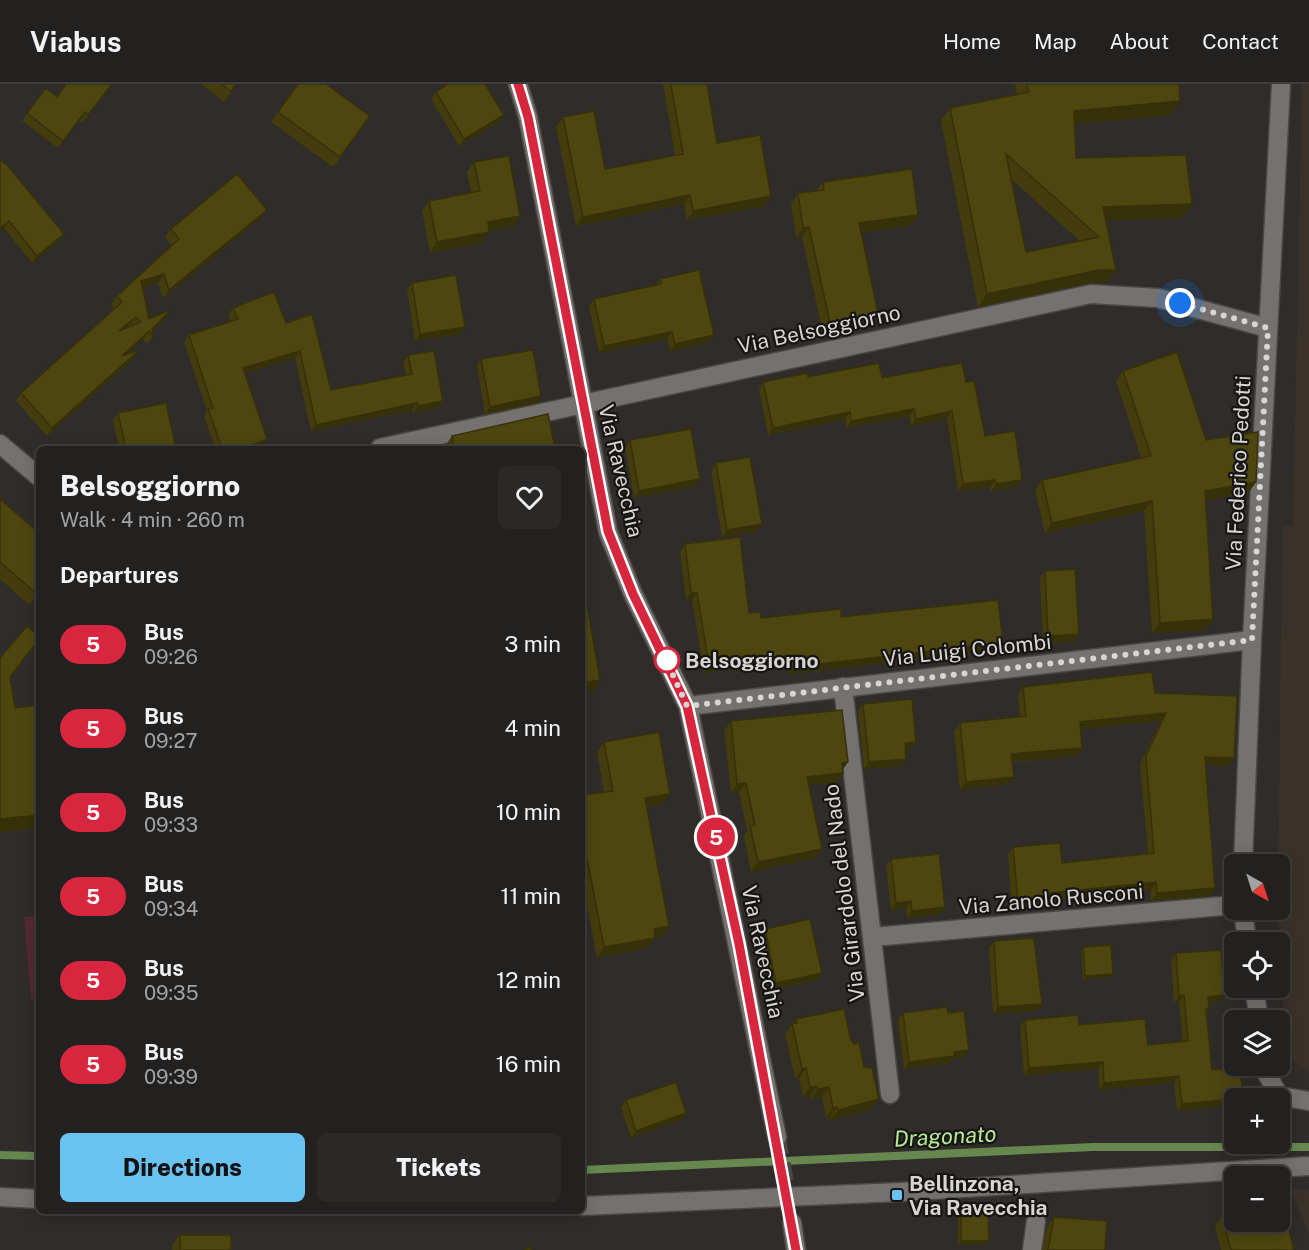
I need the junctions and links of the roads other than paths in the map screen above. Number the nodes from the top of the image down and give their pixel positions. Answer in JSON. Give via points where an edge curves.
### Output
{"nodes":[{"id":1,"x":518,"y":84,"type":"edge"},
{"id":2,"x":1281,"y":84,"type":"edge"},
{"id":3,"x":1268,"y":328,"type":"junction"},
{"id":4,"x":582,"y":403,"type":"junction"},
{"id":5,"x":0,"y":444,"type":"edge"},
{"id":6,"x":389,"y":446,"type":"edge"},
{"id":7,"x":36,"y":474,"type":"edge"},
{"id":8,"x":1252,"y":640,"type":"junction"},
{"id":9,"x":843,"y":687,"type":"junction"},
{"id":10,"x":687,"y":706,"type":"junction"},
{"id":11,"x":1244,"y":854,"type":"edge"},
{"id":12,"x":1224,"y":906,"type":"edge"},
{"id":13,"x":873,"y":937,"type":"junction"},
{"id":14,"x":1268,"y":1076,"type":"edge"},
{"id":15,"x":890,"y":1094,"type":"dead end"},
{"id":16,"x":1309,"y":1101,"type":"edge"},
{"id":17,"x":777,"y":1137,"type":"tunnel mouth"},
{"id":18,"x":1309,"y":1166,"type":"edge"},
{"id":19,"x":0,"y":1197,"type":"edge"},
{"id":20,"x":36,"y":1199,"type":"edge"},
{"id":21,"x":585,"y":1206,"type":"edge"},
{"id":22,"x":1036,"y":1221,"type":"dead end"},
{"id":23,"x":792,"y":1223,"type":"tunnel mouth"},
{"id":24,"x":796,"y":1250,"type":"edge"},
{"id":25,"x":1032,"y":1250,"type":"edge"}],
"edges":[{"from":1,"to":4,"type":"street","name":"Via Ravecchia","via":[[528,117]]},
{"from":2,"to":3,"type":"street","name":"Via Federico Pedotti"},
{"from":3,"to":4,"type":"street","name":"Via Belsoggiorno","via":[[1158,298],[1091,294]]},
{"from":3,"to":8,"type":"street","name":"Via Federico Pedotti"},
{"from":4,"to":6,"type":"street","name":"Via Belsoggiorno"},
{"from":4,"to":10,"type":"street","name":"Via Ravecchia","via":[[608,531],[633,594]]},
{"from":5,"to":7,"type":"street"},
{"from":8,"to":9,"type":"street","name":"Via Luigi Colombi"},
{"from":8,"to":11,"type":"street","name":"Via Federico Pedotti"},
{"from":9,"to":10,"type":"street","name":"Via Luigi Colombi"},
{"from":9,"to":13,"type":"street","name":"Via Girardolo del Nado"},
{"from":10,"to":17,"type":"street","name":"Via Ravecchia"},
{"from":12,"to":13,"type":"street","name":"Via Zanolo Rusconi"},
{"from":13,"to":15,"type":"street","name":"Via Girardolo del Nado"},
{"from":14,"to":16,"type":"street","via":[[1279,1096]]},
{"from":18,"to":21,"type":"street","via":[[900,1192]]},
{"from":19,"to":20,"type":"street"},
{"from":22,"to":25,"type":"street"},
{"from":23,"to":24,"type":"street"}]}
